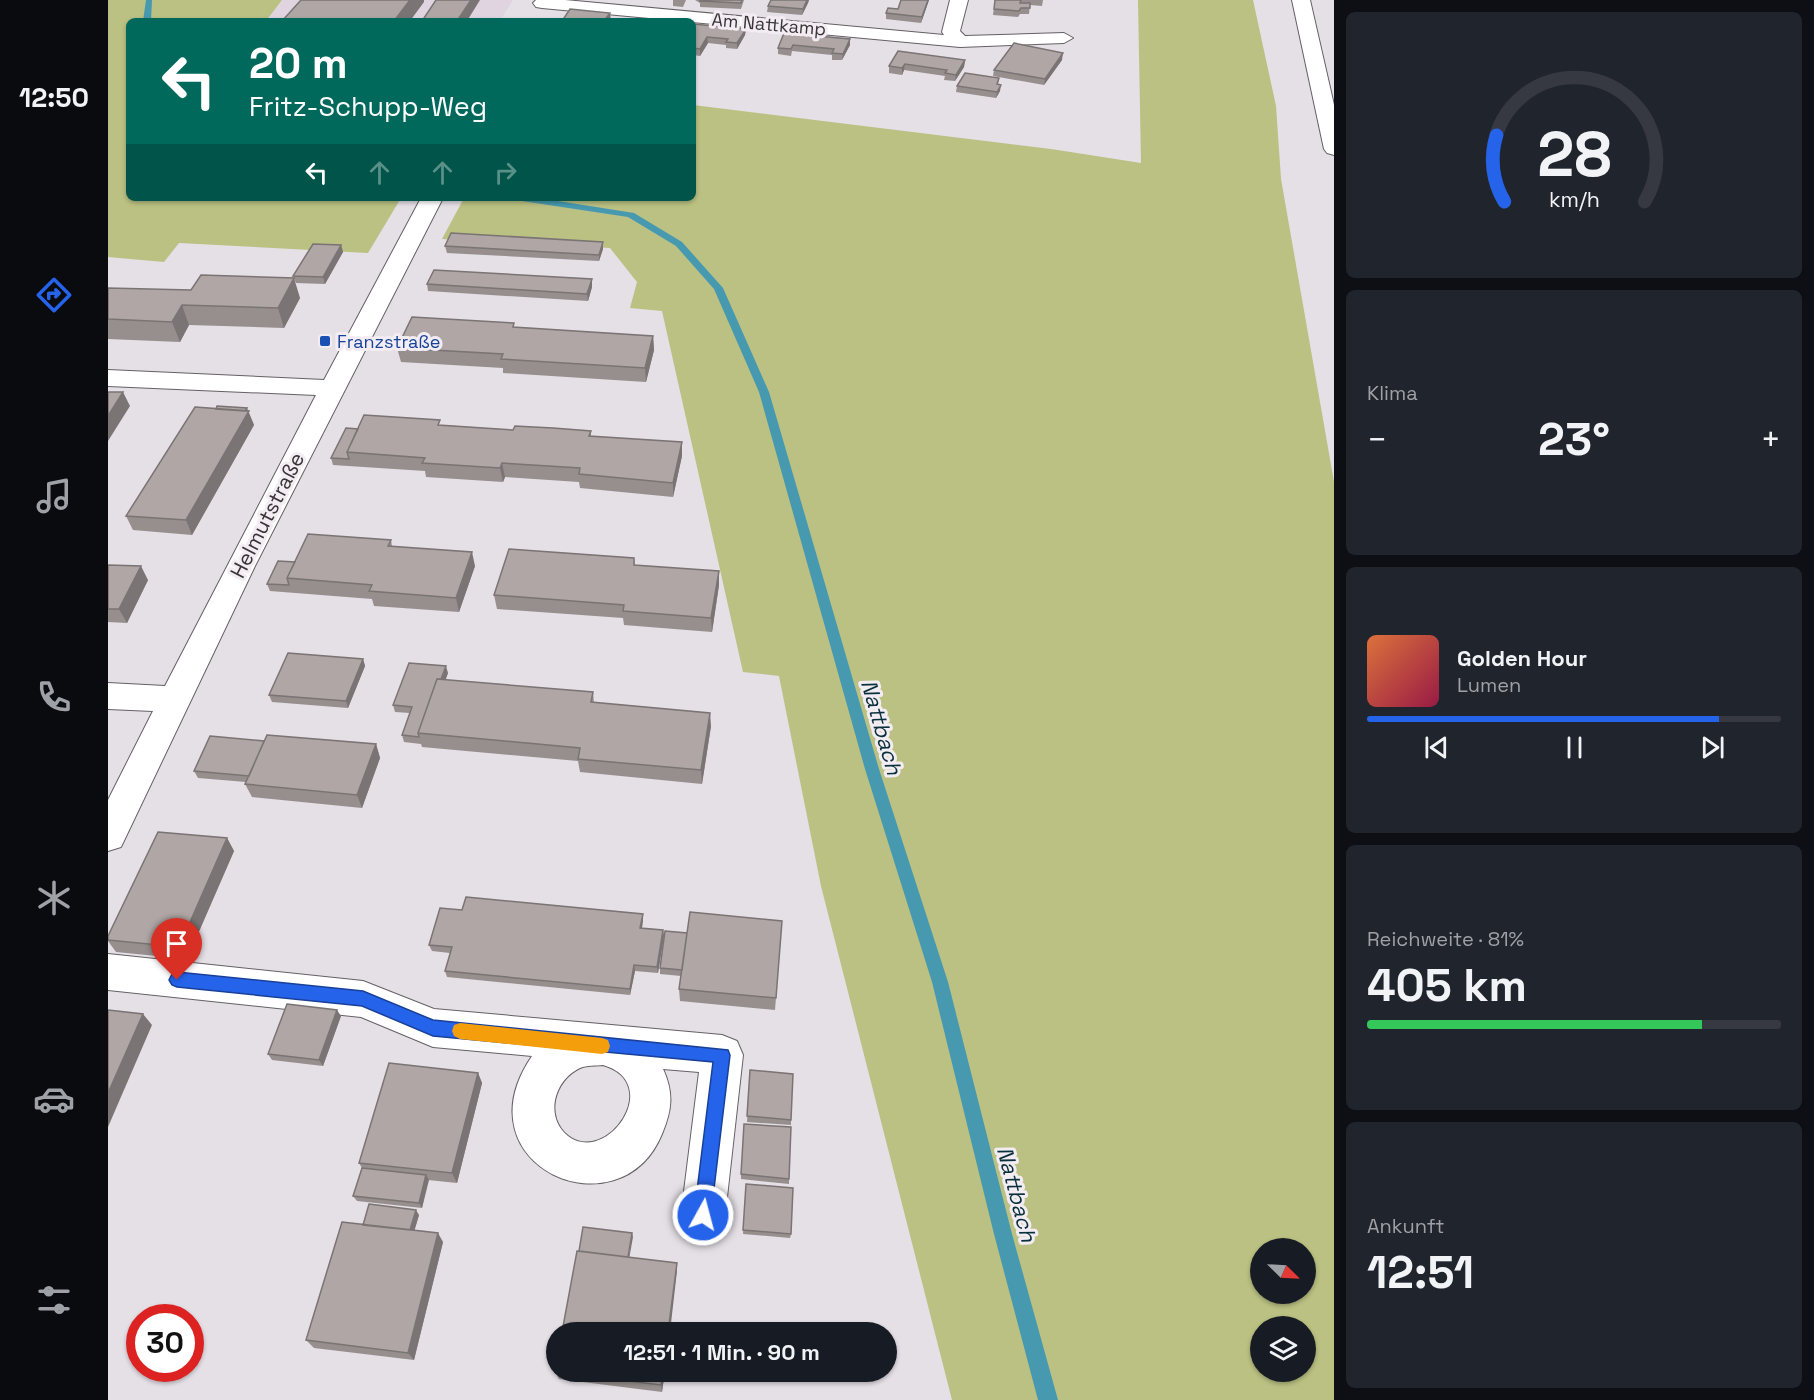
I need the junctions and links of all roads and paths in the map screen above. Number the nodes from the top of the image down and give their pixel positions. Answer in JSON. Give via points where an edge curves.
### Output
{"nodes":[{"id":1,"x":959,"y":0,"type":"edge"},
{"id":2,"x":1301,"y":0,"type":"edge"},
{"id":3,"x":543,"y":1,"type":"edge"},
{"id":4,"x":534,"y":18,"type":"edge"},
{"id":5,"x":1064,"y":38,"type":"dead end"},
{"id":6,"x":960,"y":42,"type":"junction"},
{"id":7,"x":1334,"y":149,"type":"edge"},
{"id":8,"x":430,"y":202,"type":"edge"},
{"id":9,"x":108,"y":378,"type":"edge"},
{"id":10,"x":332,"y":388,"type":"junction"},
{"id":11,"x":108,"y":696,"type":"edge"},
{"id":12,"x":177,"y":699,"type":"junction"},
{"id":13,"x":108,"y":836,"type":"edge"},
{"id":14,"x":108,"y":972,"type":"edge"},
{"id":15,"x":703,"y":1215,"type":"dead end"}],
"edges":[{"from":1,"to":6,"type":"main road","via":[[951,32]]},
{"from":2,"to":7,"type":"main road"},
{"from":3,"to":4,"type":"main road"},
{"from":3,"to":6,"type":"main road","name":"Am Nattkamp"},
{"from":5,"to":6,"type":"main road","name":"Am Nattkamp"},
{"from":8,"to":10,"type":"main road","name":"Helmutstraße"},
{"from":9,"to":10,"type":"main road"},
{"from":10,"to":12,"type":"main road","name":"Helmutstraße"},
{"from":11,"to":12,"type":"main road"},
{"from":12,"to":13,"type":"main road","name":"Helmutstraße"},
{"from":14,"to":15,"type":"main road","via":[[363,999],[433,1028],[722,1055]]}]}
